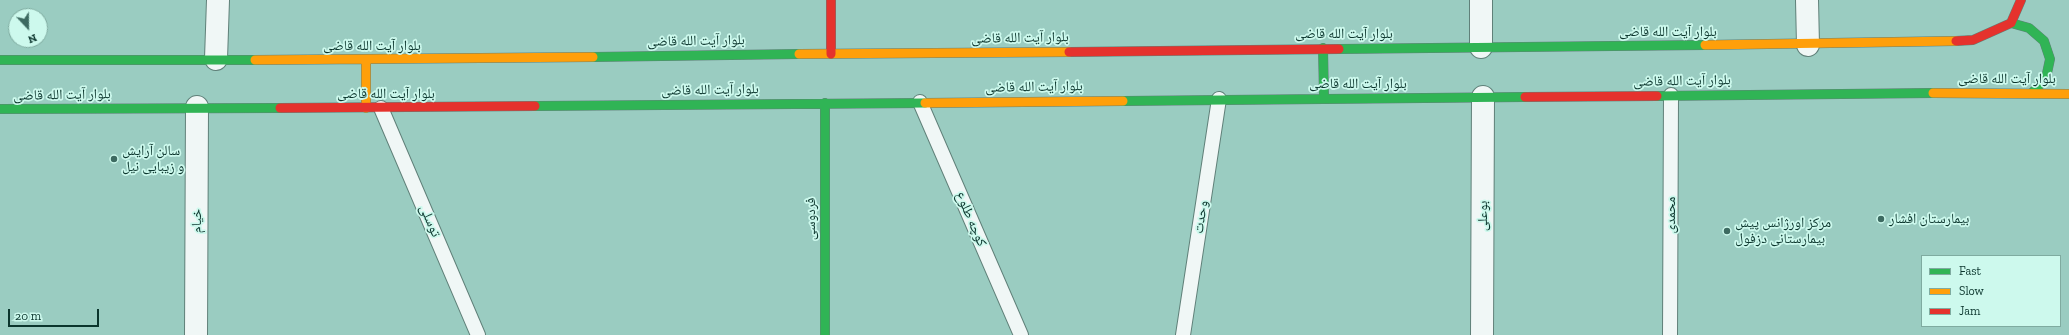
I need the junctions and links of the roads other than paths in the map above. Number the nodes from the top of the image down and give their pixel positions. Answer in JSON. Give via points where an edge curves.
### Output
{"nodes":[{"id":1,"x":218,"y":0,"type":"edge"},
{"id":2,"x":831,"y":0,"type":"edge"},
{"id":3,"x":1481,"y":0,"type":"edge"},
{"id":4,"x":1807,"y":0,"type":"edge"},
{"id":5,"x":2021,"y":0,"type":"edge"},
{"id":6,"x":2011,"y":23,"type":"junction"},
{"id":7,"x":1808,"y":45,"type":"junction"},
{"id":8,"x":1481,"y":47,"type":"junction"},
{"id":9,"x":1323,"y":48,"type":"junction"},
{"id":10,"x":831,"y":54,"type":"junction"},
{"id":11,"x":216,"y":59,"type":"junction"},
{"id":12,"x":0,"y":60,"type":"edge"},
{"id":13,"x":366,"y":60,"type":"junction"},
{"id":14,"x":2033,"y":92,"type":"junction"},
{"id":15,"x":2069,"y":94,"type":"edge"},
{"id":16,"x":1671,"y":95,"type":"junction"},
{"id":17,"x":1483,"y":97,"type":"junction"},
{"id":18,"x":1324,"y":98,"type":"junction"},
{"id":19,"x":1219,"y":99,"type":"junction"},
{"id":20,"x":920,"y":102,"type":"junction"},
{"id":21,"x":825,"y":103,"type":"junction"},
{"id":22,"x":197,"y":107,"type":"junction"},
{"id":23,"x":366,"y":108,"type":"junction"},
{"id":24,"x":382,"y":108,"type":"junction"},
{"id":25,"x":0,"y":109,"type":"edge"},
{"id":26,"x":196,"y":335,"type":"edge"},
{"id":27,"x":478,"y":335,"type":"edge"},
{"id":28,"x":825,"y":335,"type":"edge"},
{"id":29,"x":1021,"y":335,"type":"edge"},
{"id":30,"x":1183,"y":335,"type":"edge"},
{"id":31,"x":1482,"y":335,"type":"edge"},
{"id":32,"x":1670,"y":335,"type":"edge"}],
"edges":[{"from":1,"to":11,"type":"street"},
{"from":2,"to":10,"type":"main road"},
{"from":3,"to":8,"type":"street"},
{"from":4,"to":7,"type":"street"},
{"from":5,"to":6,"type":"main road"},
{"from":6,"to":7,"type":"main road","name":"بلوار آیت ‌الله قاضی","via":[[1973,40],[1935,44]]},
{"from":6,"to":14,"type":"main road","via":[[2029,28],[2044,41],[2050,59],[2046,78]]},
{"from":7,"to":8,"type":"main road","name":"بلوار آیت ‌الله قاضی"},
{"from":8,"to":9,"type":"main road","name":"بلوار آیت ‌الله قاضی"},
{"from":9,"to":10,"type":"main road","name":"بلوار آیت ‌الله قاضی"},
{"from":9,"to":18,"type":"main road"},
{"from":10,"to":13,"type":"main road","name":"بلوار آیت ‌الله قاضی"},
{"from":11,"to":12,"type":"main road","name":"بلوار آیت ‌الله قاضی"},
{"from":11,"to":13,"type":"main road","name":"بلوار آیت ‌الله قاضی"},
{"from":13,"to":23,"type":"main road"},
{"from":14,"to":15,"type":"main road","name":"بلوار آیت‌ الله قاضی"},
{"from":14,"to":16,"type":"main road","name":"بلوار آیت‌ الله قاضی"},
{"from":16,"to":17,"type":"main road","name":"بلوار آیت‌ الله قاضی"},
{"from":16,"to":32,"type":"lane","name":"محمدی"},
{"from":17,"to":18,"type":"main road","name":"بلوار آیت‌ الله قاضی"},
{"from":17,"to":31,"type":"street","name":"بوعلی"},
{"from":18,"to":19,"type":"main road","name":"بلوار آیت‌ الله قاضی"},
{"from":19,"to":20,"type":"main road","name":"بلوار آیت‌ الله قاضی"},
{"from":19,"to":30,"type":"lane","name":"وحدت"},
{"from":20,"to":21,"type":"main road","name":"بلوار آیت‌ الله قاضی"},
{"from":20,"to":29,"type":"lane","name":"کوچه طلوع"},
{"from":21,"to":24,"type":"main road","name":"بلوار آیت‌ الله قاضی"},
{"from":21,"to":28,"type":"main road","name":"فردوسی"},
{"from":22,"to":23,"type":"main road","name":"بلوار آیت‌ الله قاضی"},
{"from":22,"to":25,"type":"main road","name":"بلوار آیت‌ الله قاضی"},
{"from":22,"to":26,"type":"street","name":"خیام"},
{"from":23,"to":24,"type":"main road","name":"بلوار آیت‌ الله قاضی"},
{"from":24,"to":27,"type":"lane","name":"توسلی"}]}
